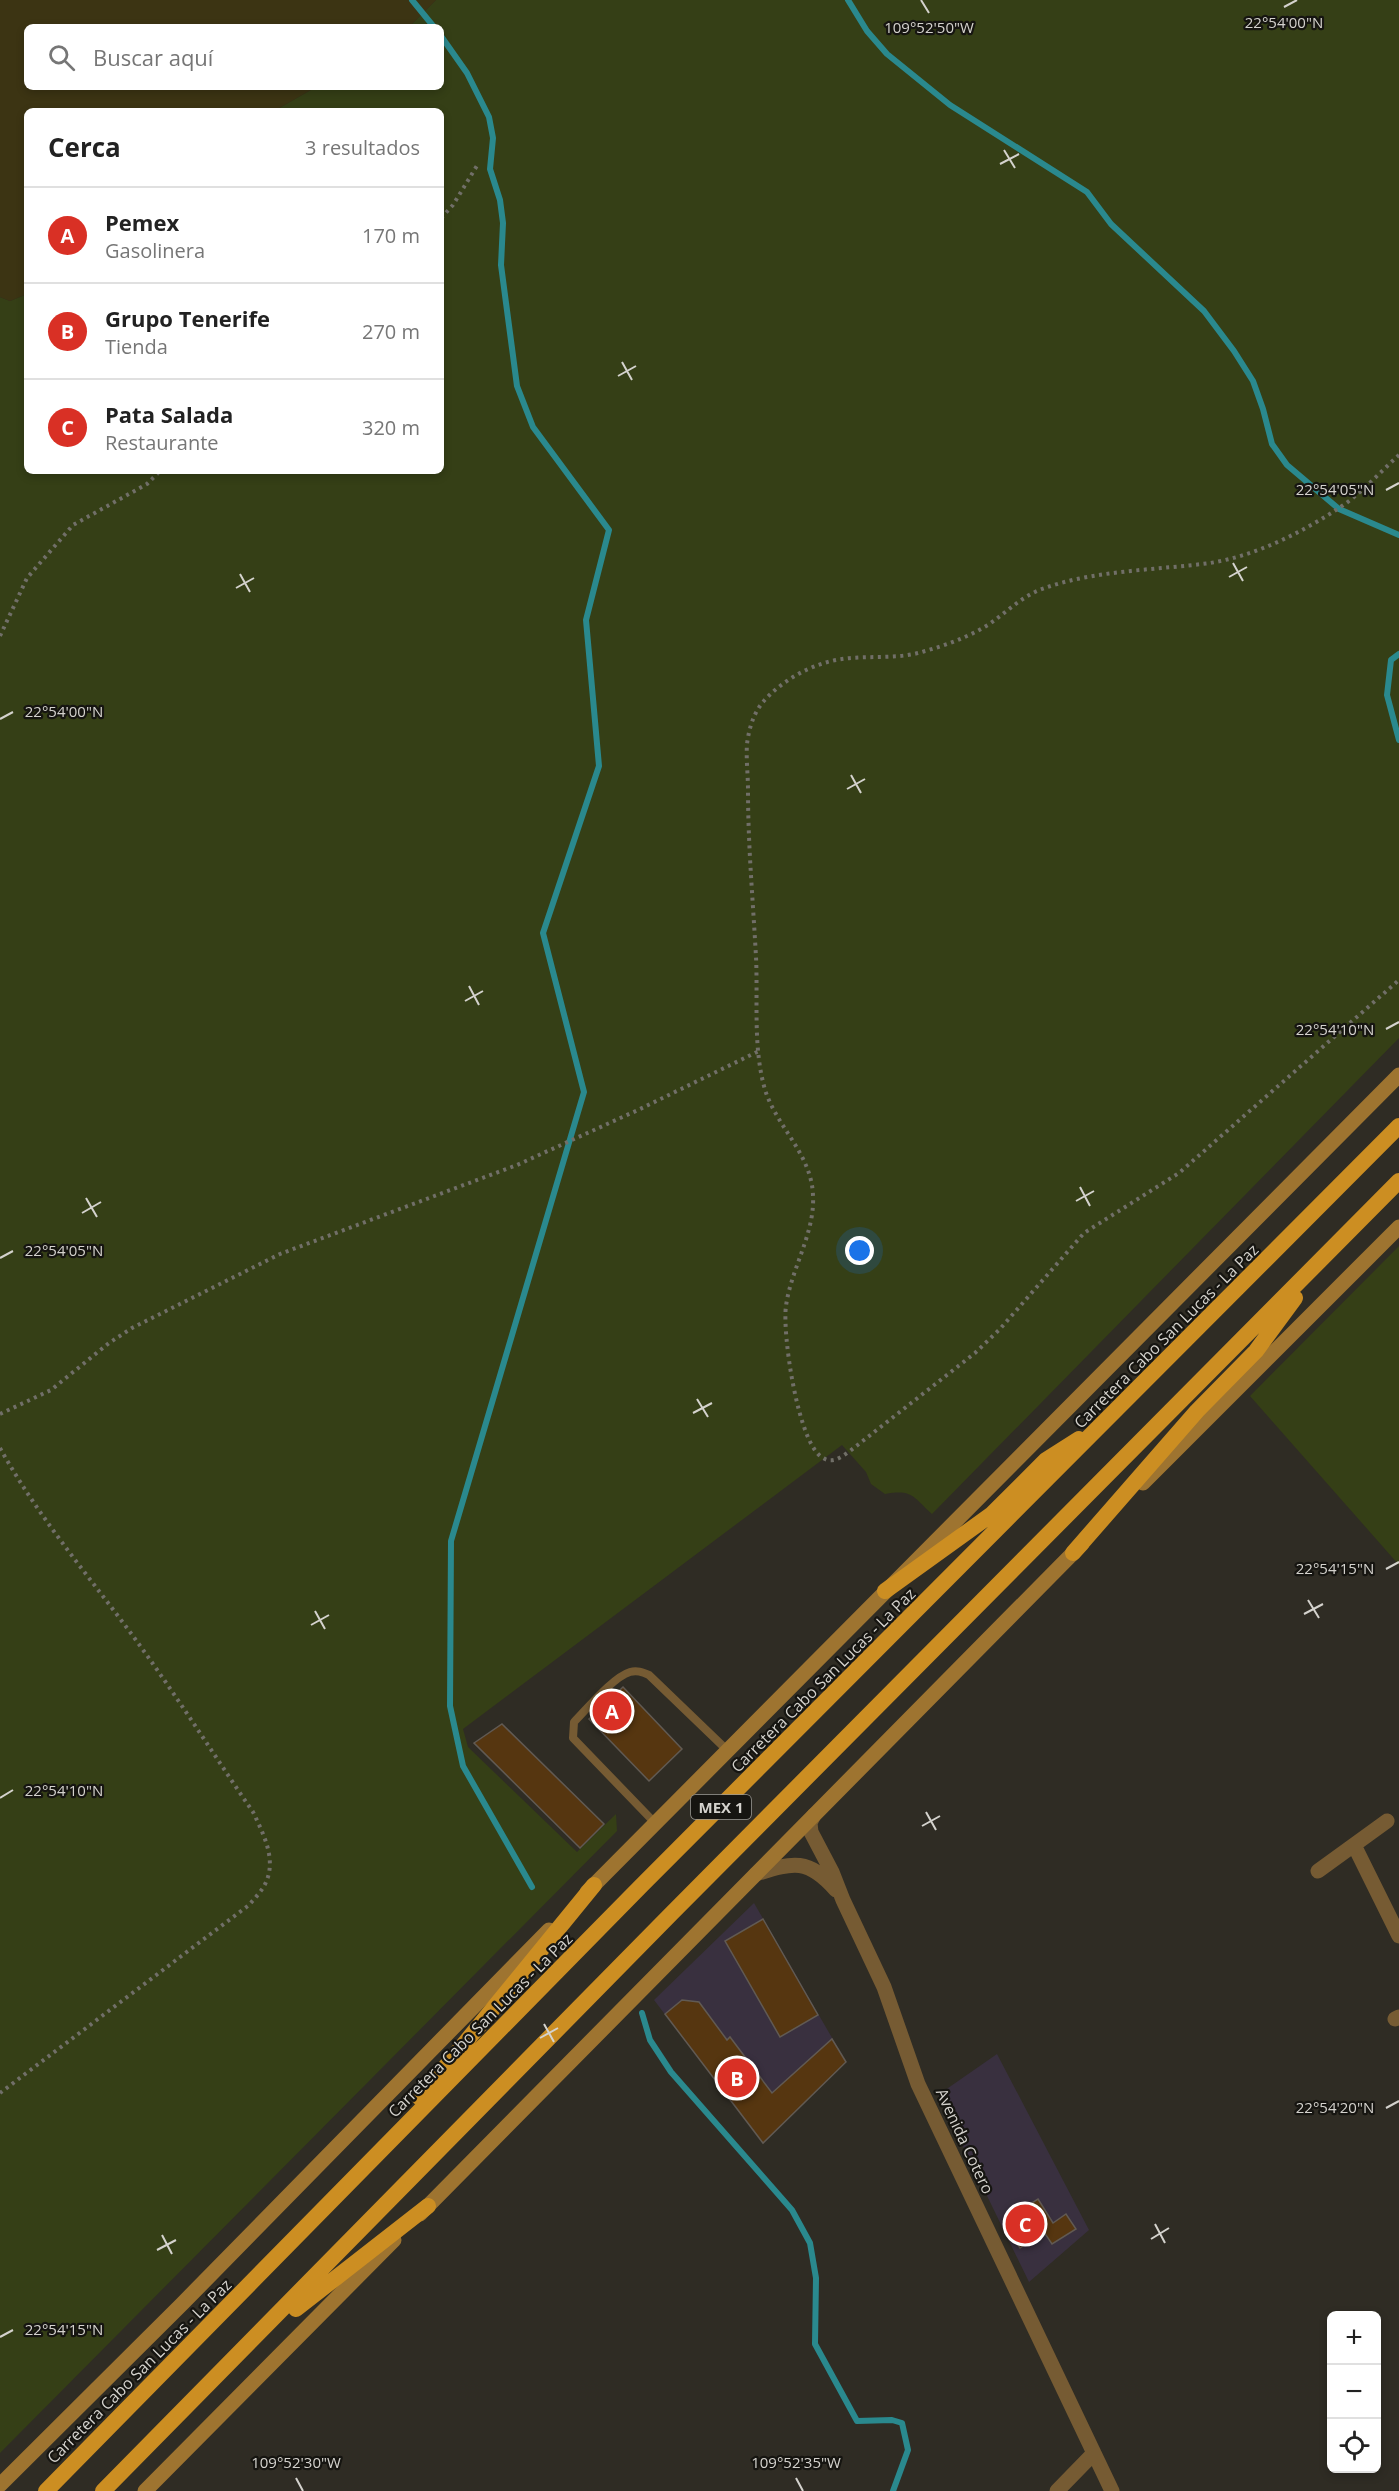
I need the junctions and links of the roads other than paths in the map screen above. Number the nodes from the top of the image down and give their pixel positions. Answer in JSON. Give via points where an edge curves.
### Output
{"nodes":[{"id":1,"x":1399,"y":1075,"type":"edge"},
{"id":2,"x":1399,"y":1126,"type":"edge"},
{"id":3,"x":1399,"y":1182,"type":"edge"},
{"id":4,"x":1399,"y":1227,"type":"edge"},
{"id":5,"x":1334,"y":1246,"type":"junction"},
{"id":6,"x":1105,"y":1423,"type":"junction"},
{"id":7,"x":1073,"y":1553,"type":"junction"},
{"id":8,"x":885,"y":1591,"type":"junction"},
{"id":9,"x":728,"y":1751,"type":"junction"},
{"id":10,"x":814,"y":1815,"type":"junction"},
{"id":11,"x":1387,"y":1821,"type":"dead end"},
{"id":12,"x":655,"y":1823,"type":"junction"},
{"id":13,"x":1354,"y":1845,"type":"junction"},
{"id":14,"x":1318,"y":1870,"type":"dead end"},
{"id":15,"x":756,"y":1874,"type":"junction"},
{"id":16,"x":594,"y":1884,"type":"junction"},
{"id":17,"x":843,"y":1900,"type":"junction"},
{"id":18,"x":1399,"y":1936,"type":"edge"},
{"id":19,"x":356,"y":2177,"type":"junction"},
{"id":20,"x":428,"y":2206,"type":"junction"},
{"id":21,"x":243,"y":2350,"type":"junction"},
{"id":22,"x":1094,"y":2452,"type":"junction"},
{"id":23,"x":0,"y":2485,"type":"edge"},
{"id":24,"x":46,"y":2491,"type":"edge"},
{"id":25,"x":103,"y":2491,"type":"edge"},
{"id":26,"x":145,"y":2491,"type":"edge"},
{"id":27,"x":1057,"y":2491,"type":"edge"},
{"id":28,"x":1112,"y":2491,"type":"edge"}],
"edges":[{"from":1,"to":8,"type":"main road"},
{"from":2,"to":6,"type":"highway","name":"Carretera Cabo San Lucas - La Paz","number":"MEX 1"},
{"from":3,"to":5,"type":"highway","number":"MEX 1"},
{"from":4,"to":7,"type":"main road"},
{"from":5,"to":7,"type":"highway","via":[[1256,1351],[1197,1411]]},
{"from":5,"to":21,"type":"highway","number":"MEX 1"},
{"from":6,"to":8,"type":"highway","via":[[1046,1460],[992,1514]]},
{"from":6,"to":19,"type":"highway","name":"Carretera Cabo San Lucas - La Paz","number":"MEX 1"},
{"from":7,"to":10,"type":"main road"},
{"from":8,"to":9,"type":"main road"},
{"from":9,"to":12,"type":"main road"},
{"from":9,"to":12,"type":"lane","via":[[649,1675],[629,1672],[607,1689],[574,1722],[573,1738]]},
{"from":10,"to":15,"type":"main road"},
{"from":10,"to":17,"type":"street","via":[[811,1832]]},
{"from":11,"to":13,"type":"street"},
{"from":12,"to":16,"type":"main road"},
{"from":13,"to":14,"type":"street"},
{"from":13,"to":18,"type":"street"},
{"from":15,"to":17,"type":"street","via":[[788,1864],[806,1866],[824,1877]]},
{"from":15,"to":20,"type":"main road"},
{"from":16,"to":19,"type":"highway"},
{"from":16,"to":23,"type":"main road"},
{"from":17,"to":22,"type":"street","name":"Avenida Cotero","via":[[884,1987],[932,2116]]},
{"from":19,"to":24,"type":"highway","name":"Carretera Cabo San Lucas - La Paz","number":"MEX 1"},
{"from":20,"to":21,"type":"highway"},
{"from":20,"to":26,"type":"main road"},
{"from":21,"to":25,"type":"highway","number":"MEX 1"},
{"from":22,"to":27,"type":"street"},
{"from":22,"to":28,"type":"street","name":"Avenida Cotero"}]}
